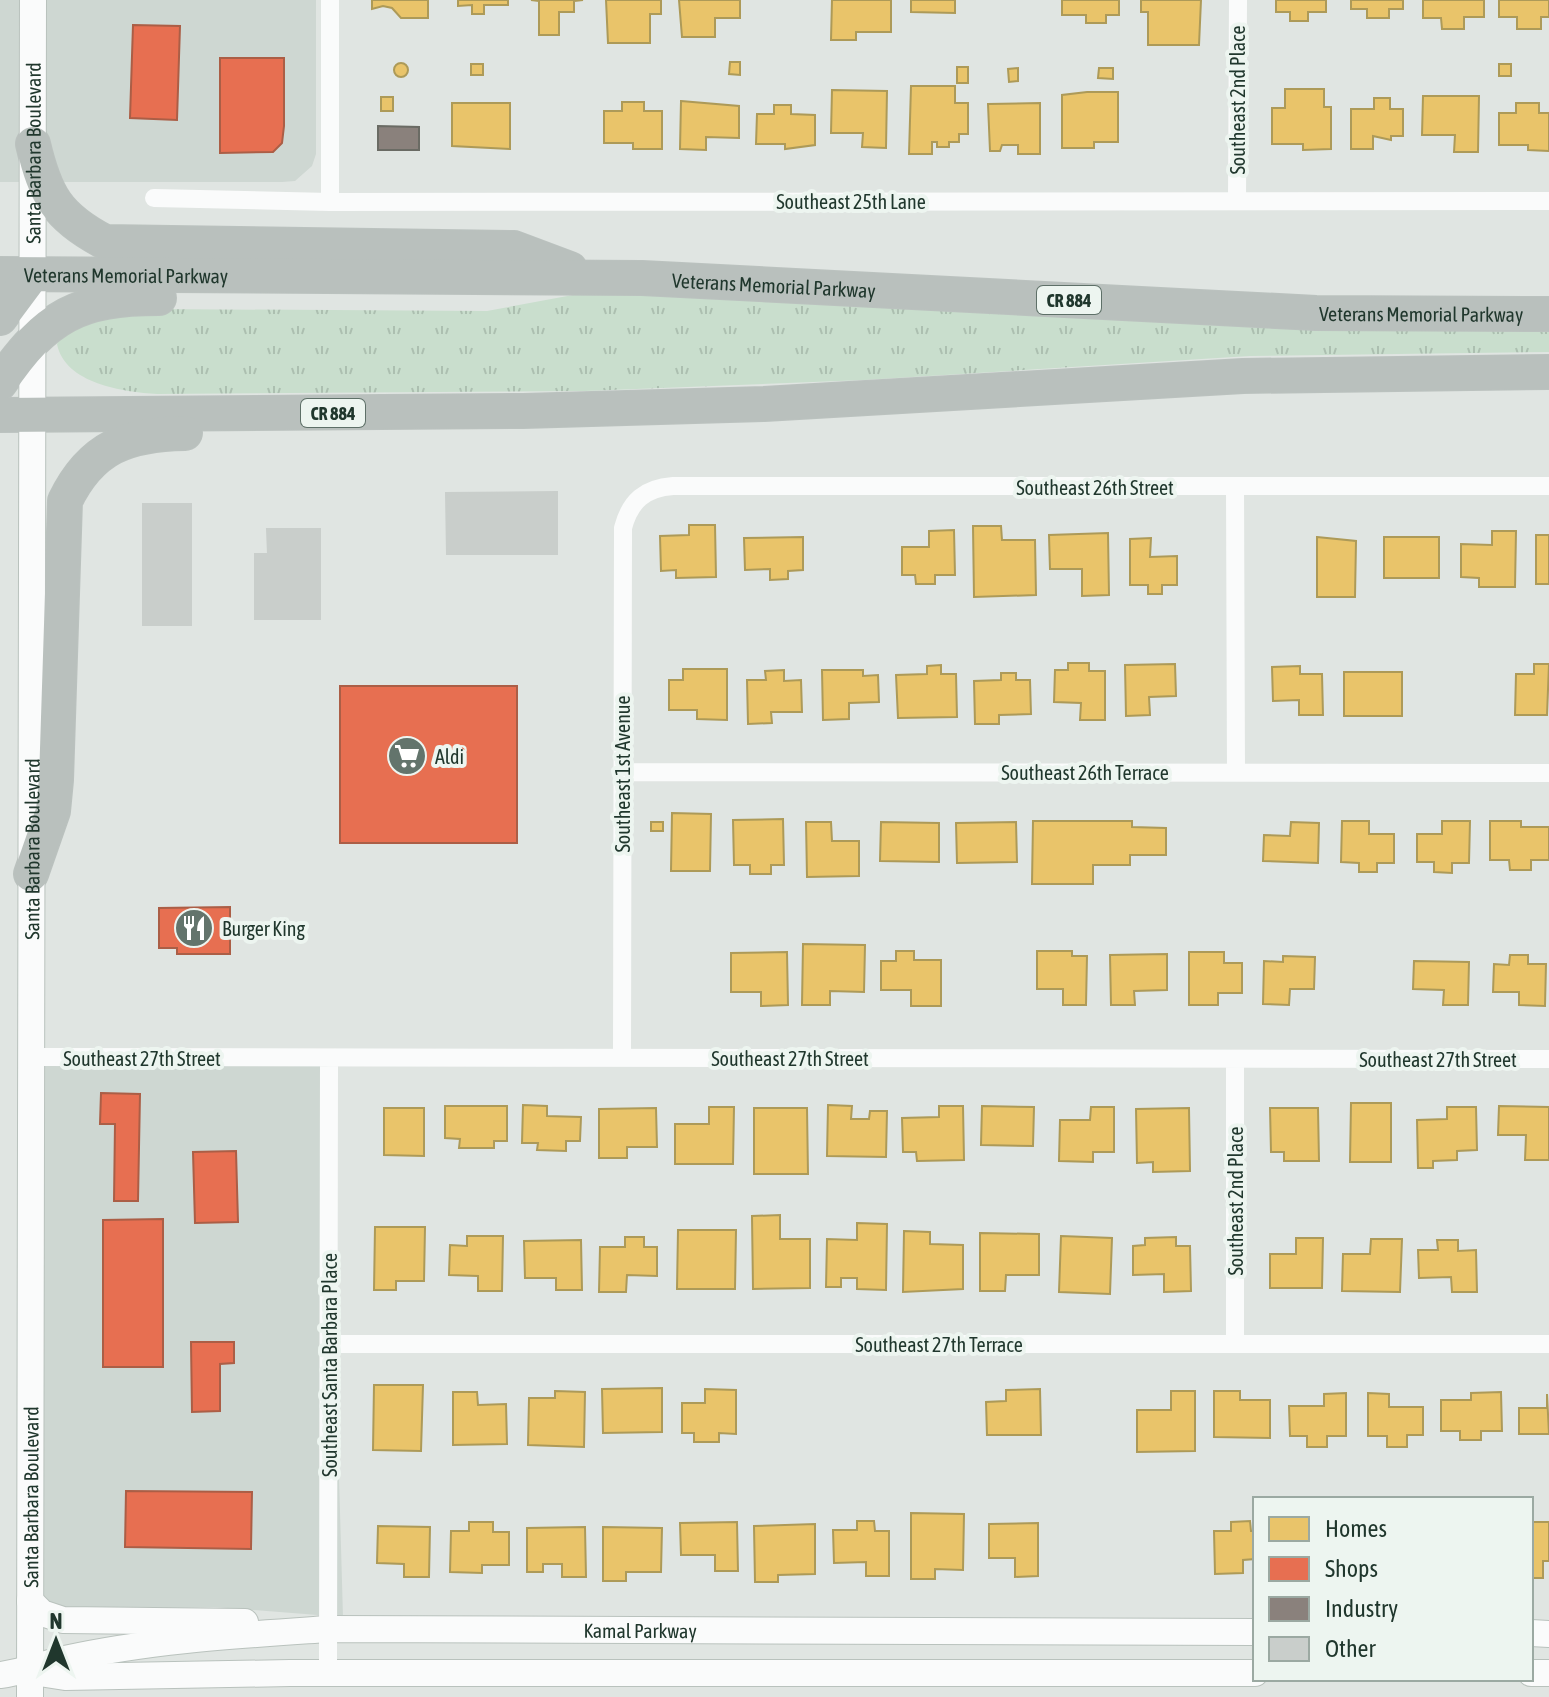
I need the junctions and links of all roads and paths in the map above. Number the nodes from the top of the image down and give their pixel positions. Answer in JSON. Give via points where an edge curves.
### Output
{"nodes":[{"id":1,"x":33,"y":0,"type":"edge"},
{"id":2,"x":330,"y":0,"type":"edge"},
{"id":3,"x":1238,"y":0,"type":"edge"},
{"id":4,"x":33,"y":144,"type":"junction"},
{"id":5,"x":154,"y":198,"type":"dead end"},
{"id":6,"x":1237,"y":201,"type":"junction"},
{"id":7,"x":1549,"y":201,"type":"edge"},
{"id":8,"x":330,"y":202,"type":"junction"},
{"id":9,"x":16,"y":274,"type":"edge"},
{"id":10,"x":589,"y":277,"type":"junction"},
{"id":11,"x":1549,"y":314,"type":"edge"},
{"id":12,"x":0,"y":318,"type":"edge"},
{"id":13,"x":33,"y":343,"type":"junction"},
{"id":14,"x":1549,"y":372,"type":"edge"},
{"id":15,"x":0,"y":383,"type":"edge"},
{"id":16,"x":632,"y":407,"type":"junction"},
{"id":17,"x":34,"y":414,"type":"junction"},
{"id":18,"x":0,"y":415,"type":"edge"},
{"id":19,"x":1549,"y":486,"type":"edge"},
{"id":20,"x":1235,"y":487,"type":"junction"},
{"id":21,"x":642,"y":495,"type":"joint"},
{"id":22,"x":622,"y":772,"type":"junction"},
{"id":23,"x":1236,"y":772,"type":"junction"},
{"id":24,"x":1549,"y":773,"type":"edge"},
{"id":25,"x":31,"y":874,"type":"junction"},
{"id":26,"x":32,"y":1057,"type":"junction"},
{"id":27,"x":329,"y":1058,"type":"junction"},
{"id":28,"x":622,"y":1058,"type":"junction"},
{"id":29,"x":1235,"y":1059,"type":"junction"},
{"id":30,"x":1549,"y":1059,"type":"edge"},
{"id":31,"x":329,"y":1344,"type":"junction"},
{"id":32,"x":1235,"y":1344,"type":"junction"},
{"id":33,"x":1549,"y":1344,"type":"edge"},
{"id":34,"x":30,"y":1601,"type":"junction"},
{"id":35,"x":328,"y":1629,"type":"junction"},
{"id":36,"x":1253,"y":1632,"type":"edge"},
{"id":37,"x":328,"y":1673,"type":"junction"},
{"id":38,"x":1253,"y":1673,"type":"edge"},
{"id":39,"x":0,"y":1675,"type":"edge"},
{"id":40,"x":30,"y":1684,"type":"edge"}],
"edges":[{"from":1,"to":4,"type":"street","name":"Santa Barbara Boulevard"},
{"from":2,"to":8,"type":"street"},
{"from":3,"to":6,"type":"street","name":"Southeast 2nd Place"},
{"from":4,"to":9,"type":"street","name":"Santa Barbara Boulevard"},
{"from":4,"to":10,"type":"highway","via":[[51,199],[75,225],[105,242],[514,248]]},
{"from":5,"to":8,"type":"street","name":"Southeast 25th Lane"},
{"from":6,"to":7,"type":"street","name":"Southeast 25th Lane"},
{"from":6,"to":8,"type":"street","name":"Southeast 25th Lane"},
{"from":9,"to":10,"type":"highway","name":"Veterans Memorial Parkway","number":"CR 884"},
{"from":9,"to":12,"type":"highway"},
{"from":9,"to":13,"type":"street","name":"Santa Barbara Boulevard"},
{"from":10,"to":11,"type":"highway","name":"Veterans Memorial Parkway","number":"CR 884","via":[[1316,313]]},
{"from":10,"to":13,"type":"highway","via":[[491,299],[104,300],[64,315]]},
{"from":13,"to":15,"type":"highway"},
{"from":13,"to":17,"type":"street","name":"Santa Barbara Boulevard"},
{"from":14,"to":16,"type":"highway","number":"CR 884","via":[[1243,376]]},
{"from":16,"to":17,"type":"highway","number":"CR 884"},
{"from":16,"to":25,"type":"highway","via":[[460,432],[152,435],[118,444],[95,458],[77,477],[62,512],[56,780],[53,811]]},
{"from":17,"to":18,"type":"highway","number":"CR 884"},
{"from":17,"to":25,"type":"street","name":"Santa Barbara Boulevard"},
{"from":19,"to":20,"type":"street","name":"Southeast 26th Street"},
{"from":20,"to":21,"type":"street","name":"Southeast 26th Street","via":[[673,486]]},
{"from":20,"to":23,"type":"street"},
{"from":21,"to":22,"type":"street","name":"Southeast 1st Avenue","via":[[632,504],[623,528]]},
{"from":22,"to":23,"type":"street","name":"Southeast 26th Terrace"},
{"from":22,"to":28,"type":"street","name":"Southeast 1st Avenue"},
{"from":23,"to":24,"type":"street","name":"Southeast 26th Terrace"},
{"from":25,"to":26,"type":"street","name":"Santa Barbara Boulevard"},
{"from":26,"to":27,"type":"street","name":"Southeast 27th Street"},
{"from":26,"to":34,"type":"street","name":"Santa Barbara Boulevard"},
{"from":27,"to":28,"type":"street","name":"Southeast 27th Street"},
{"from":27,"to":31,"type":"street","name":"Southeast Santa Barbara Place"},
{"from":28,"to":29,"type":"street","name":"Southeast 27th Street"},
{"from":29,"to":30,"type":"street","name":"Southeast 27th Street"},
{"from":29,"to":32,"type":"street","name":"Southeast 2nd Place"},
{"from":31,"to":32,"type":"street","name":"Southeast 27th Terrace"},
{"from":31,"to":35,"type":"street","name":"Southeast Santa Barbara Place"},
{"from":32,"to":33,"type":"street","name":"Southeast 27th Terrace"},
{"from":34,"to":35,"type":"street","via":[[42,1613],[70,1621],[214,1619]]},
{"from":34,"to":40,"type":"street","name":"Santa Barbara Boulevard"},
{"from":35,"to":36,"type":"street","name":"Kamal Parkway"},
{"from":35,"to":37,"type":"street","name":"Southeast Santa Barbara Place"},
{"from":35,"to":40,"type":"street","name":"Kamal Parkway","via":[[214,1637],[64,1659]]},
{"from":37,"to":38,"type":"street","name":"Kamal Parkway"},
{"from":37,"to":40,"type":"street","name":"Kamal Parkway","via":[[65,1677]]},
{"from":39,"to":40,"type":"street","name":"Kamal Parkway"}]}
